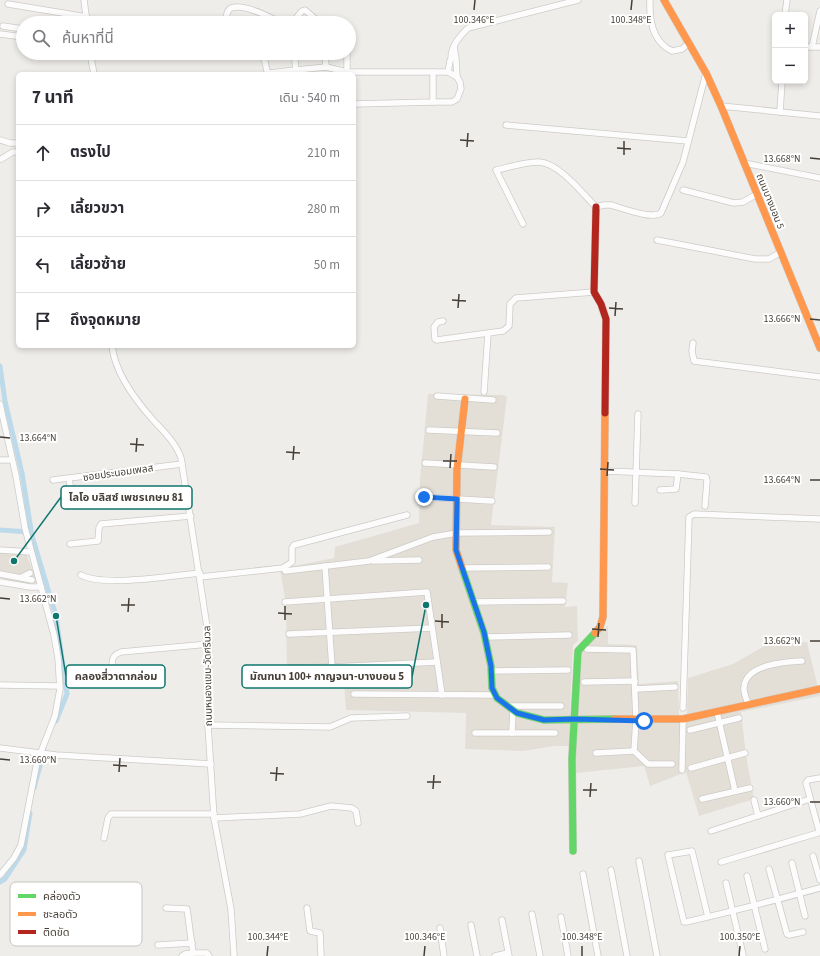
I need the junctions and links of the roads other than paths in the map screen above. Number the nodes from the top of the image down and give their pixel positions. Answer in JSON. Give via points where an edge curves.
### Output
{"nodes":[{"id":1,"x":84,"y":0,"type":"edge"},
{"id":2,"x":578,"y":0,"type":"edge"},
{"id":3,"x":650,"y":0,"type":"edge"},
{"id":4,"x":664,"y":0,"type":"edge"},
{"id":5,"x":787,"y":0,"type":"edge"},
{"id":6,"x":8,"y":4,"type":"dead end"},
{"id":7,"x":670,"y":4,"type":"edge"},
{"id":8,"x":820,"y":11,"type":"edge"},
{"id":9,"x":785,"y":12,"type":"edge"},
{"id":10,"x":67,"y":16,"type":"edge"},
{"id":11,"x":86,"y":16,"type":"edge"},
{"id":12,"x":227,"y":16,"type":"edge"},
{"id":13,"x":270,"y":16,"type":"edge"},
{"id":14,"x":298,"y":16,"type":"edge"},
{"id":15,"x":312,"y":16,"type":"edge"},
{"id":16,"x":3,"y":26,"type":"dead end"},
{"id":17,"x":16,"y":28,"type":"edge"},
{"id":18,"x":0,"y":34,"type":"edge"},
{"id":19,"x":16,"y":36,"type":"edge"},
{"id":20,"x":689,"y":43,"type":"junction"},
{"id":21,"x":808,"y":47,"type":"edge"},
{"id":22,"x":812,"y":47,"type":"junction"},
{"id":23,"x":820,"y":47,"type":"edge"},
{"id":24,"x":91,"y":60,"type":"edge"},
{"id":25,"x":265,"y":60,"type":"edge"},
{"id":26,"x":295,"y":60,"type":"edge"},
{"id":27,"x":326,"y":60,"type":"edge"},
{"id":28,"x":347,"y":60,"type":"edge"},
{"id":29,"x":453,"y":60,"type":"junction"},
{"id":30,"x":326,"y":67,"type":"junction"},
{"id":31,"x":296,"y":70,"type":"junction"},
{"id":32,"x":94,"y":72,"type":"edge"},
{"id":33,"x":268,"y":72,"type":"edge"},
{"id":34,"x":278,"y":72,"type":"edge"},
{"id":35,"x":344,"y":72,"type":"edge"},
{"id":36,"x":347,"y":72,"type":"edge"},
{"id":37,"x":433,"y":72,"type":"junction"},
{"id":38,"x":448,"y":72,"type":"junction"},
{"id":39,"x":356,"y":73,"type":"edge"},
{"id":40,"x":706,"y":73,"type":"junction"},
{"id":41,"x":457,"y":77,"type":"junction"},
{"id":42,"x":782,"y":85,"type":"edge"},
{"id":43,"x":433,"y":102,"type":"junction"},
{"id":44,"x":356,"y":104,"type":"edge"},
{"id":45,"x":721,"y":106,"type":"junction"},
{"id":46,"x":780,"y":112,"type":"junction"},
{"id":47,"x":820,"y":116,"type":"edge"},
{"id":48,"x":506,"y":125,"type":"dead end"},
{"id":49,"x":0,"y":140,"type":"edge"},
{"id":50,"x":688,"y":141,"type":"junction"},
{"id":51,"x":16,"y":143,"type":"edge"},
{"id":52,"x":16,"y":152,"type":"edge"},
{"id":53,"x":1,"y":159,"type":"edge"},
{"id":54,"x":744,"y":163,"type":"junction"},
{"id":55,"x":820,"y":178,"type":"edge"},
{"id":56,"x":683,"y":190,"type":"dead end"},
{"id":57,"x":757,"y":194,"type":"junction"},
{"id":58,"x":596,"y":207,"type":"junction"},
{"id":59,"x":523,"y":224,"type":"dead end"},
{"id":60,"x":657,"y":240,"type":"dead end"},
{"id":61,"x":781,"y":252,"type":"junction"},
{"id":62,"x":594,"y":290,"type":"junction"},
{"id":63,"x":443,"y":322,"type":"dead end"},
{"id":64,"x":488,"y":334,"type":"junction"},
{"id":65,"x":692,"y":343,"type":"dead end"},
{"id":66,"x":112,"y":348,"type":"edge"},
{"id":67,"x":820,"y":348,"type":"edge"},
{"id":68,"x":820,"y":377,"type":"edge"},
{"id":69,"x":484,"y":392,"type":"dead end"},
{"id":70,"x":437,"y":396,"type":"dead end"},
{"id":71,"x":465,"y":399,"type":"junction"},
{"id":72,"x":493,"y":400,"type":"dead end"},
{"id":73,"x":0,"y":404,"type":"edge"},
{"id":74,"x":638,"y":414,"type":"dead end"},
{"id":75,"x":429,"y":430,"type":"dead end"},
{"id":76,"x":461,"y":432,"type":"junction"},
{"id":77,"x":497,"y":433,"type":"dead end"},
{"id":78,"x":0,"y":460,"type":"edge"},
{"id":79,"x":12,"y":460,"type":"junction"},
{"id":80,"x":425,"y":463,"type":"dead end"},
{"id":81,"x":182,"y":464,"type":"junction"},
{"id":82,"x":458,"y":465,"type":"junction"},
{"id":83,"x":494,"y":467,"type":"dead end"},
{"id":84,"x":605,"y":471,"type":"junction"},
{"id":85,"x":636,"y":471,"type":"junction"},
{"id":86,"x":678,"y":474,"type":"junction"},
{"id":87,"x":69,"y":479,"type":"junction"},
{"id":88,"x":53,"y":480,"type":"dead end"},
{"id":89,"x":660,"y":490,"type":"dead end"},
{"id":90,"x":424,"y":497,"type":"dead end"},
{"id":91,"x":457,"y":499,"type":"junction"},
{"id":92,"x":492,"y":501,"type":"dead end"},
{"id":93,"x":635,"y":503,"type":"dead end"},
{"id":94,"x":67,"y":506,"type":"dead end"},
{"id":95,"x":705,"y":510,"type":"junction"},
{"id":96,"x":407,"y":514,"type":"dead end"},
{"id":97,"x":190,"y":516,"type":"junction"},
{"id":98,"x":820,"y":519,"type":"edge"},
{"id":99,"x":549,"y":532,"type":"dead end"},
{"id":100,"x":457,"y":534,"type":"junction"},
{"id":101,"x":70,"y":544,"type":"dead end"},
{"id":102,"x":0,"y":550,"type":"edge"},
{"id":103,"x":32,"y":552,"type":"junction"},
{"id":104,"x":419,"y":560,"type":"dead end"},
{"id":105,"x":369,"y":561,"type":"junction"},
{"id":106,"x":325,"y":566,"type":"junction"},
{"id":107,"x":548,"y":566,"type":"dead end"},
{"id":108,"x":461,"y":568,"type":"junction"},
{"id":109,"x":285,"y":571,"type":"dead end"},
{"id":110,"x":34,"y":572,"type":"junction"},
{"id":111,"x":0,"y":574,"type":"edge"},
{"id":112,"x":81,"y":575,"type":"dead end"},
{"id":113,"x":200,"y":575,"type":"junction"},
{"id":114,"x":22,"y":577,"type":"junction"},
{"id":115,"x":35,"y":579,"type":"junction"},
{"id":116,"x":0,"y":582,"type":"edge"},
{"id":117,"x":42,"y":587,"type":"junction"},
{"id":118,"x":327,"y":599,"type":"junction"},
{"id":119,"x":563,"y":601,"type":"dead end"},
{"id":120,"x":285,"y":602,"type":"dead end"},
{"id":121,"x":474,"y":602,"type":"junction"},
{"id":122,"x":432,"y":628,"type":"junction"},
{"id":123,"x":329,"y":633,"type":"junction"},
{"id":124,"x":288,"y":634,"type":"dead end"},
{"id":125,"x":569,"y":635,"type":"dead end"},
{"id":126,"x":485,"y":637,"type":"junction"},
{"id":127,"x":209,"y":644,"type":"junction"},
{"id":128,"x":586,"y":650,"type":"dead end"},
{"id":129,"x":802,"y":661,"type":"dead end"},
{"id":130,"x":437,"y":662,"type":"junction"},
{"id":131,"x":332,"y":667,"type":"junction"},
{"id":132,"x":290,"y":668,"type":"dead end"},
{"id":133,"x":112,"y":669,"type":"dead end"},
{"id":134,"x":568,"y":670,"type":"dead end"},
{"id":135,"x":491,"y":671,"type":"junction"},
{"id":136,"x":634,"y":681,"type":"junction"},
{"id":137,"x":584,"y":682,"type":"dead end"},
{"id":138,"x":0,"y":685,"type":"edge"},
{"id":139,"x":60,"y":686,"type":"junction"},
{"id":140,"x":675,"y":687,"type":"dead end"},
{"id":141,"x":635,"y":688,"type":"junction"},
{"id":142,"x":820,"y":689,"type":"edge"},
{"id":143,"x":354,"y":694,"type":"dead end"},
{"id":144,"x":442,"y":695,"type":"junction"},
{"id":145,"x":495,"y":695,"type":"junction"},
{"id":146,"x":748,"y":705,"type":"junction"},
{"id":147,"x":561,"y":706,"type":"dead end"},
{"id":148,"x":510,"y":708,"type":"junction"},
{"id":149,"x":683,"y":708,"type":"dead end"},
{"id":150,"x":717,"y":712,"type":"junction"},
{"id":151,"x":407,"y":716,"type":"dead end"},
{"id":152,"x":739,"y":718,"type":"dead end"},
{"id":153,"x":574,"y":719,"type":"junction"},
{"id":154,"x":636,"y":720,"type":"junction"},
{"id":155,"x":683,"y":720,"type":"junction"},
{"id":156,"x":720,"y":723,"type":"junction"},
{"id":157,"x":208,"y":725,"type":"junction"},
{"id":158,"x":690,"y":730,"type":"dead end"},
{"id":159,"x":475,"y":733,"type":"dead end"},
{"id":160,"x":512,"y":733,"type":"junction"},
{"id":161,"x":555,"y":733,"type":"dead end"},
{"id":162,"x":0,"y":748,"type":"edge"},
{"id":163,"x":634,"y":751,"type":"junction"},
{"id":164,"x":596,"y":753,"type":"dead end"},
{"id":165,"x":745,"y":753,"type":"dead end"},
{"id":166,"x":42,"y":754,"type":"junction"},
{"id":167,"x":727,"y":758,"type":"junction"},
{"id":168,"x":211,"y":764,"type":"junction"},
{"id":169,"x":672,"y":764,"type":"dead end"},
{"id":170,"x":692,"y":768,"type":"dead end"},
{"id":171,"x":682,"y":770,"type":"dead end"},
{"id":172,"x":820,"y":778,"type":"edge"},
{"id":173,"x":750,"y":788,"type":"dead end"},
{"id":174,"x":735,"y":791,"type":"junction"},
{"id":175,"x":702,"y":799,"type":"dead end"},
{"id":176,"x":810,"y":799,"type":"junction"},
{"id":177,"x":754,"y":800,"type":"dead end"},
{"id":178,"x":214,"y":816,"type":"junction"},
{"id":179,"x":758,"y":816,"type":"junction"},
{"id":180,"x":358,"y":824,"type":"dead end"},
{"id":181,"x":711,"y":831,"type":"dead end"},
{"id":182,"x":104,"y":838,"type":"dead end"},
{"id":183,"x":573,"y":851,"type":"dead end"},
{"id":184,"x":813,"y":856,"type":"dead end"},
{"id":185,"x":639,"y":861,"type":"dead end"},
{"id":186,"x":722,"y":862,"type":"dead end"},
{"id":187,"x":792,"y":863,"type":"dead end"},
{"id":188,"x":818,"y":865,"type":"edge"},
{"id":189,"x":769,"y":869,"type":"dead end"},
{"id":190,"x":611,"y":870,"type":"dead end"},
{"id":191,"x":583,"y":874,"type":"dead end"},
{"id":192,"x":0,"y":875,"type":"edge"},
{"id":193,"x":747,"y":876,"type":"dead end"},
{"id":194,"x":820,"y":880,"type":"edge"},
{"id":195,"x":726,"y":883,"type":"dead end"},
{"id":196,"x":820,"y":888,"type":"edge"},
{"id":197,"x":800,"y":894,"type":"junction"},
{"id":198,"x":778,"y":900,"type":"junction"},
{"id":199,"x":755,"y":906,"type":"junction"},
{"id":200,"x":166,"y":908,"type":"dead end"},
{"id":201,"x":307,"y":908,"type":"dead end"},
{"id":202,"x":732,"y":912,"type":"junction"},
{"id":203,"x":532,"y":914,"type":"dead end"},
{"id":204,"x":805,"y":916,"type":"dead end"},
{"id":205,"x":562,"y":917,"type":"dead end"},
{"id":206,"x":708,"y":918,"type":"junction"},
{"id":207,"x":502,"y":920,"type":"dead end"},
{"id":208,"x":471,"y":925,"type":"dead end"},
{"id":209,"x":440,"y":928,"type":"dead end"},
{"id":210,"x":802,"y":932,"type":"dead end"},
{"id":211,"x":192,"y":943,"type":"junction"},
{"id":212,"x":158,"y":945,"type":"dead end"},
{"id":213,"x":765,"y":949,"type":"dead end"},
{"id":214,"x":193,"y":953,"type":"junction"},
{"id":215,"x":508,"y":955,"type":"edge"},
{"id":216,"x":743,"y":955,"type":"dead end"},
{"id":217,"x":182,"y":956,"type":"edge"},
{"id":218,"x":209,"y":956,"type":"edge"},
{"id":219,"x":234,"y":956,"type":"edge"},
{"id":220,"x":322,"y":956,"type":"edge"},
{"id":221,"x":444,"y":956,"type":"edge"},
{"id":222,"x":477,"y":956,"type":"edge"},
{"id":223,"x":495,"y":956,"type":"edge"},
{"id":224,"x":540,"y":956,"type":"edge"},
{"id":225,"x":568,"y":956,"type":"edge"},
{"id":226,"x":598,"y":956,"type":"edge"},
{"id":227,"x":627,"y":956,"type":"edge"},
{"id":228,"x":657,"y":956,"type":"edge"}],
"edges":[{"from":1,"to":11,"type":"street"},
{"from":2,"to":29,"type":"street","via":[[468,28],[459,37],[451,52]]},
{"from":3,"to":20,"type":"street","via":[[650,20],[660,44],[672,52],[682,49]]},
{"from":4,"to":7,"type":"street","name":"ถนนบางบอน 5"},
{"from":5,"to":9,"type":"street"},
{"from":6,"to":10,"type":"street"},
{"from":7,"to":20,"type":"street","name":"ถนนบางบอน 5"},
{"from":8,"to":22,"type":"street"},
{"from":12,"to":13,"type":"street","via":[[231,8],[237,8]]},
{"from":14,"to":15,"type":"street","via":[[305,10]]},
{"from":16,"to":17,"type":"street"},
{"from":18,"to":19,"type":"street"},
{"from":20,"to":40,"type":"street","name":"ถนนบางบอน 5"},
{"from":21,"to":22,"type":"street"},
{"from":22,"to":23,"type":"street"},
{"from":24,"to":32,"type":"street"},
{"from":25,"to":33,"type":"street"},
{"from":26,"to":31,"type":"street"},
{"from":27,"to":30,"type":"street"},
{"from":28,"to":36,"type":"street"},
{"from":29,"to":38,"type":"street"},
{"from":29,"to":41,"type":"street"},
{"from":30,"to":31,"type":"street"},
{"from":30,"to":35,"type":"street"},
{"from":31,"to":34,"type":"street"},
{"from":37,"to":38,"type":"street"},
{"from":37,"to":39,"type":"street"},
{"from":37,"to":43,"type":"street"},
{"from":38,"to":41,"type":"street"},
{"from":40,"to":45,"type":"street","name":"ถนนบางบอน 5"},
{"from":40,"to":50,"type":"street"},
{"from":41,"to":43,"type":"street","via":[[461,89],[457,99],[452,102]]},
{"from":42,"to":46,"type":"street"},
{"from":43,"to":44,"type":"street"},
{"from":45,"to":46,"type":"street"},
{"from":45,"to":54,"type":"street","name":"ถนนบางบอน 5"},
{"from":46,"to":47,"type":"street"},
{"from":48,"to":50,"type":"street"},
{"from":49,"to":51,"type":"street"},
{"from":50,"to":58,"type":"street","via":[[678,174],[658,216],[604,204]]},
{"from":52,"to":53,"type":"street"},
{"from":54,"to":55,"type":"street"},
{"from":54,"to":57,"type":"street","name":"ถนนบางบอน 5"},
{"from":56,"to":57,"type":"street","via":[[734,203]]},
{"from":57,"to":61,"type":"street","name":"ถนนบางบอน 5"},
{"from":58,"to":59,"type":"street","via":[[561,172],[549,164],[534,162],[496,170]]},
{"from":58,"to":62,"type":"street"},
{"from":60,"to":61,"type":"street","via":[[755,260],[769,259]]},
{"from":61,"to":67,"type":"street","name":"ถนนบางบอน 5"},
{"from":62,"to":64,"type":"street","via":[[516,298],[510,304],[507,330]]},
{"from":62,"to":84,"type":"street","via":[[606,319]]},
{"from":63,"to":64,"type":"street","via":[[438,322],[434,327],[437,340]]},
{"from":64,"to":69,"type":"street"},
{"from":65,"to":68,"type":"street","via":[[694,361]]},
{"from":66,"to":81,"type":"street","name":"ถนนหนองแขม-วัดศรีนวล","via":[[114,358],[123,376],[148,413],[178,448]]},
{"from":70,"to":71,"type":"street"},
{"from":71,"to":72,"type":"street"},
{"from":71,"to":76,"type":"street"},
{"from":73,"to":79,"type":"street"},
{"from":74,"to":85,"type":"street"},
{"from":75,"to":76,"type":"street"},
{"from":76,"to":77,"type":"street"},
{"from":76,"to":82,"type":"street"},
{"from":78,"to":79,"type":"street"},
{"from":79,"to":103,"type":"street"},
{"from":80,"to":82,"type":"street"},
{"from":81,"to":87,"type":"street","name":"ซอยประนอมเพลส"},
{"from":81,"to":97,"type":"street","name":"ถนนหนองแขม-วัดศรีนวล"},
{"from":82,"to":83,"type":"street"},
{"from":82,"to":91,"type":"street"},
{"from":84,"to":85,"type":"street"},
{"from":84,"to":153,"type":"street","via":[[603,622],[601,628],[578,651]]},
{"from":85,"to":86,"type":"street"},
{"from":85,"to":93,"type":"street"},
{"from":86,"to":89,"type":"street","via":[[676,489]]},
{"from":86,"to":95,"type":"street","via":[[706,477]]},
{"from":87,"to":88,"type":"street","name":"ซอยประนอมเพลส"},
{"from":87,"to":94,"type":"street","via":[[72,495]]},
{"from":90,"to":91,"type":"street"},
{"from":91,"to":92,"type":"street"},
{"from":91,"to":100,"type":"street"},
{"from":95,"to":98,"type":"street"},
{"from":95,"to":149,"type":"street","via":[[689,517],[687,523]]},
{"from":96,"to":113,"type":"street","via":[[294,546],[292,562],[284,568]]},
{"from":97,"to":101,"type":"street","via":[[101,524],[98,541]]},
{"from":97,"to":113,"type":"street","name":"ถนนหนองแขม-วัดศรีนวล"},
{"from":99,"to":100,"type":"street"},
{"from":100,"to":105,"type":"street","via":[[433,537]]},
{"from":100,"to":108,"type":"street","via":[[456,550]]},
{"from":102,"to":103,"type":"street"},
{"from":103,"to":110,"type":"street"},
{"from":104,"to":105,"type":"street"},
{"from":105,"to":106,"type":"street"},
{"from":106,"to":109,"type":"street"},
{"from":106,"to":118,"type":"street"},
{"from":107,"to":108,"type":"street"},
{"from":108,"to":121,"type":"street"},
{"from":110,"to":114,"type":"street"},
{"from":110,"to":115,"type":"street"},
{"from":111,"to":114,"type":"street"},
{"from":112,"to":113,"type":"street","via":[[106,580]]},
{"from":113,"to":127,"type":"street","name":"ถนนหนองแขม-วัดศรีนวล"},
{"from":114,"to":115,"type":"street"},
{"from":115,"to":117,"type":"street"},
{"from":116,"to":117,"type":"street"},
{"from":117,"to":139,"type":"street","via":[[58,658]]},
{"from":118,"to":120,"type":"street"},
{"from":118,"to":122,"type":"street","via":[[427,592]]},
{"from":118,"to":123,"type":"street"},
{"from":119,"to":121,"type":"street"},
{"from":121,"to":126,"type":"street"},
{"from":122,"to":123,"type":"street"},
{"from":122,"to":130,"type":"street"},
{"from":123,"to":124,"type":"street"},
{"from":123,"to":131,"type":"street"},
{"from":125,"to":126,"type":"street"},
{"from":126,"to":135,"type":"street"},
{"from":127,"to":133,"type":"street","via":[[121,652],[112,658]]},
{"from":127,"to":157,"type":"street","name":"ถนนหนองแขม-วัดศรีนวล"},
{"from":128,"to":136,"type":"street","via":[[633,650]]},
{"from":129,"to":146,"type":"street","via":[[772,663],[749,676],[744,688]]},
{"from":130,"to":131,"type":"street"},
{"from":130,"to":144,"type":"street"},
{"from":131,"to":132,"type":"street"},
{"from":134,"to":135,"type":"street"},
{"from":135,"to":145,"type":"street"},
{"from":136,"to":137,"type":"street"},
{"from":136,"to":141,"type":"street"},
{"from":138,"to":139,"type":"street"},
{"from":139,"to":166,"type":"street","via":[[55,716]]},
{"from":140,"to":141,"type":"street"},
{"from":141,"to":154,"type":"street"},
{"from":142,"to":146,"type":"street"},
{"from":143,"to":144,"type":"street"},
{"from":144,"to":145,"type":"street"},
{"from":145,"to":148,"type":"street"},
{"from":146,"to":150,"type":"street"},
{"from":147,"to":148,"type":"street"},
{"from":148,"to":153,"type":"street","via":[[530,718]]},
{"from":148,"to":160,"type":"street"},
{"from":150,"to":155,"type":"street"},
{"from":150,"to":156,"type":"street"},
{"from":151,"to":157,"type":"street","via":[[351,718],[330,727]]},
{"from":152,"to":156,"type":"street"},
{"from":153,"to":154,"type":"street"},
{"from":153,"to":183,"type":"street"},
{"from":154,"to":155,"type":"street"},
{"from":154,"to":163,"type":"street"},
{"from":155,"to":171,"type":"street"},
{"from":156,"to":158,"type":"street"},
{"from":156,"to":167,"type":"street"},
{"from":157,"to":168,"type":"street","name":"ถนนหนองแขม-วัดศรีนวล"},
{"from":159,"to":160,"type":"street"},
{"from":160,"to":161,"type":"street"},
{"from":162,"to":166,"type":"street"},
{"from":163,"to":164,"type":"street"},
{"from":163,"to":169,"type":"street","via":[[648,764]]},
{"from":165,"to":167,"type":"street"},
{"from":166,"to":168,"type":"street"},
{"from":166,"to":192,"type":"street","via":[[20,845],[14,858]]},
{"from":167,"to":170,"type":"street"},
{"from":167,"to":174,"type":"street"},
{"from":168,"to":178,"type":"street","name":"ถนนหนองแขม-วัดศรีนวล"},
{"from":172,"to":176,"type":"street","via":[[808,780],[806,783]]},
{"from":173,"to":174,"type":"street"},
{"from":174,"to":175,"type":"street"},
{"from":176,"to":179,"type":"street"},
{"from":176,"to":186,"type":"street","via":[[818,833]]},
{"from":177,"to":179,"type":"street"},
{"from":178,"to":180,"type":"street","via":[[300,814],[340,806],[356,811]]},
{"from":178,"to":182,"type":"street","via":[[111,814]]},
{"from":178,"to":219,"type":"street","name":"ถนนหนองแขม-วัดศรีนวล","via":[[234,928]]},
{"from":179,"to":181,"type":"street"},
{"from":184,"to":188,"type":"street"},
{"from":185,"to":228,"type":"street"},
{"from":187,"to":197,"type":"street"},
{"from":188,"to":194,"type":"street"},
{"from":189,"to":198,"type":"street"},
{"from":190,"to":227,"type":"street"},
{"from":191,"to":226,"type":"street"},
{"from":193,"to":199,"type":"street"},
{"from":195,"to":202,"type":"street"},
{"from":196,"to":197,"type":"street"},
{"from":197,"to":198,"type":"street"},
{"from":197,"to":204,"type":"street"},
{"from":198,"to":199,"type":"street"},
{"from":198,"to":210,"type":"street","via":[[787,934]]},
{"from":199,"to":202,"type":"street"},
{"from":199,"to":213,"type":"street"},
{"from":200,"to":211,"type":"street","via":[[187,910]]},
{"from":201,"to":220,"type":"street","via":[[310,931],[320,933]]},
{"from":202,"to":206,"type":"street"},
{"from":202,"to":216,"type":"street"},
{"from":203,"to":224,"type":"street"},
{"from":205,"to":225,"type":"street"},
{"from":206,"to":206,"type":"street","via":[[686,922],[683,920],[668,855],[692,851]]},
{"from":207,"to":215,"type":"street"},
{"from":208,"to":222,"type":"street"},
{"from":209,"to":221,"type":"street"},
{"from":211,"to":212,"type":"street"},
{"from":211,"to":214,"type":"street"},
{"from":214,"to":217,"type":"street"},
{"from":214,"to":218,"type":"street","via":[[207,953]]},
{"from":215,"to":223,"type":"street"}]}
